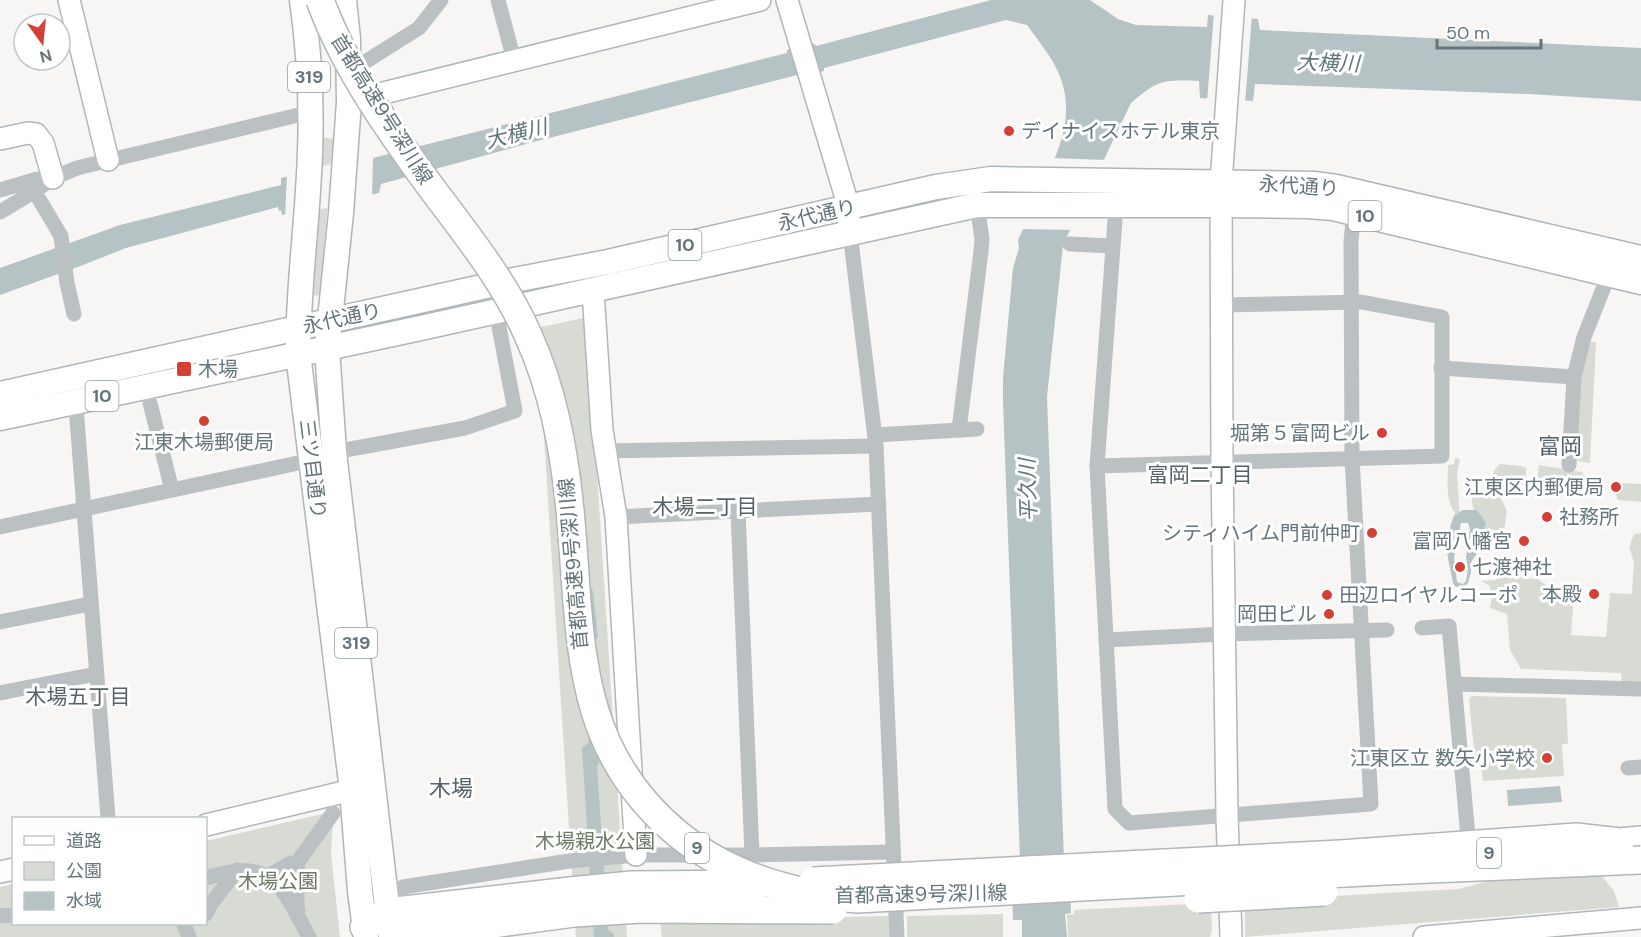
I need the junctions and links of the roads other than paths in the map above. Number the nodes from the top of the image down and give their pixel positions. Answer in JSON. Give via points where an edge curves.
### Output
{"nodes":[{"id":1,"x":69,"y":0,"type":"edge"},
{"id":2,"x":302,"y":0,"type":"edge"},
{"id":3,"x":320,"y":0,"type":"edge"},
{"id":4,"x":338,"y":0,"type":"edge"},
{"id":5,"x":344,"y":0,"type":"edge"},
{"id":6,"x":441,"y":0,"type":"edge"},
{"id":7,"x":498,"y":0,"type":"edge"},
{"id":8,"x":760,"y":0,"type":"edge"},
{"id":9,"x":787,"y":0,"type":"edge"},
{"id":10,"x":1233,"y":5,"type":"edge"},
{"id":11,"x":514,"y":60,"type":"junction"},
{"id":12,"x":349,"y":72,"type":"junction"},
{"id":13,"x":349,"y":102,"type":"junction"},
{"id":14,"x":311,"y":112,"type":"junction"},
{"id":15,"x":0,"y":139,"type":"edge"},
{"id":16,"x":108,"y":160,"type":"junction"},
{"id":17,"x":45,"y":178,"type":"junction"},
{"id":18,"x":0,"y":190,"type":"edge"},
{"id":19,"x":1221,"y":194,"type":"junction"},
{"id":20,"x":39,"y":199,"type":"dead end"},
{"id":21,"x":977,"y":205,"type":"junction"},
{"id":22,"x":1116,"y":206,"type":"junction"},
{"id":23,"x":849,"y":208,"type":"junction"},
{"id":24,"x":0,"y":212,"type":"edge"},
{"id":25,"x":1354,"y":213,"type":"junction"},
{"id":26,"x":850,"y":233,"type":"junction"},
{"id":27,"x":1070,"y":244,"type":"dead end"},
{"id":28,"x":1112,"y":246,"type":"junction"},
{"id":29,"x":1641,"y":258,"type":"edge"},
{"id":30,"x":1610,"y":274,"type":"junction"},
{"id":31,"x":1641,"y":282,"type":"edge"},
{"id":32,"x":593,"y":291,"type":"junction"},
{"id":33,"x":1351,"y":302,"type":"junction"},
{"id":34,"x":1221,"y":305,"type":"junction"},
{"id":35,"x":496,"y":311,"type":"junction"},
{"id":36,"x":74,"y":314,"type":"dead end"},
{"id":37,"x":330,"y":321,"type":"junction"},
{"id":38,"x":298,"y":328,"type":"junction"},
{"id":39,"x":327,"y":348,"type":"junction"},
{"id":40,"x":298,"y":354,"type":"junction"},
{"id":41,"x":1441,"y":368,"type":"junction"},
{"id":42,"x":1574,"y":377,"type":"junction"},
{"id":43,"x":74,"y":378,"type":"junction"},
{"id":44,"x":0,"y":394,"type":"edge"},
{"id":45,"x":76,"y":402,"type":"junction"},
{"id":46,"x":150,"y":403,"type":"dead end"},
{"id":47,"x":0,"y":418,"type":"edge"},
{"id":48,"x":977,"y":429,"type":"dead end"},
{"id":49,"x":959,"y":430,"type":"junction"},
{"id":50,"x":875,"y":440,"type":"junction"},
{"id":51,"x":605,"y":451,"type":"junction"},
{"id":52,"x":334,"y":452,"type":"junction"},
{"id":53,"x":1352,"y":458,"type":"junction"},
{"id":54,"x":312,"y":460,"type":"junction"},
{"id":55,"x":1222,"y":462,"type":"junction"},
{"id":56,"x":1569,"y":465,"type":"dead end"},
{"id":57,"x":1097,"y":466,"type":"junction"},
{"id":58,"x":172,"y":490,"type":"junction"},
{"id":59,"x":879,"y":504,"type":"junction"},
{"id":60,"x":84,"y":508,"type":"junction"},
{"id":61,"x":738,"y":511,"type":"junction"},
{"id":62,"x":616,"y":517,"type":"junction"},
{"id":63,"x":0,"y":527,"type":"edge"},
{"id":64,"x":90,"y":604,"type":"junction"},
{"id":65,"x":0,"y":622,"type":"edge"},
{"id":66,"x":1422,"y":628,"type":"dead end"},
{"id":67,"x":1387,"y":630,"type":"dead end"},
{"id":68,"x":1362,"y":631,"type":"junction"},
{"id":69,"x":1224,"y":634,"type":"junction"},
{"id":70,"x":1106,"y":640,"type":"junction"},
{"id":71,"x":96,"y":674,"type":"junction"},
{"id":72,"x":1455,"y":684,"type":"junction"},
{"id":73,"x":1641,"y":689,"type":"edge"},
{"id":74,"x":0,"y":693,"type":"edge"},
{"id":75,"x":352,"y":790,"type":"junction"},
{"id":76,"x":333,"y":813,"type":"dead end"},
{"id":77,"x":1227,"y":816,"type":"junction"},
{"id":78,"x":108,"y":817,"type":"edge"},
{"id":79,"x":207,"y":825,"type":"edge"},
{"id":80,"x":1468,"y":837,"type":"dead end"},
{"id":81,"x":1631,"y":841,"type":"edge"},
{"id":82,"x":892,"y":852,"type":"junction"},
{"id":83,"x":636,"y":855,"type":"junction"},
{"id":84,"x":752,"y":855,"type":"junction"},
{"id":85,"x":1641,"y":860,"type":"edge"},
{"id":86,"x":297,"y":862,"type":"junction"},
{"id":87,"x":237,"y":870,"type":"junction"},
{"id":88,"x":1384,"y":871,"type":"junction"},
{"id":89,"x":268,"y":876,"type":"junction"},
{"id":90,"x":207,"y":878,"type":"edge"},
{"id":91,"x":572,"y":902,"type":"junction"},
{"id":92,"x":207,"y":912,"type":"edge"},
{"id":93,"x":1641,"y":918,"type":"edge"},
{"id":94,"x":301,"y":923,"type":"junction"},
{"id":95,"x":379,"y":930,"type":"edge"},
{"id":96,"x":1483,"y":935,"type":"edge"},
{"id":97,"x":309,"y":937,"type":"edge"},
{"id":98,"x":397,"y":937,"type":"edge"},
{"id":99,"x":897,"y":937,"type":"edge"},
{"id":100,"x":1231,"y":937,"type":"edge"},
{"id":101,"x":1424,"y":937,"type":"edge"}],
"edges":[{"from":1,"to":16,"type":"street"},
{"from":2,"to":14,"type":"main road","name":"三ツ目通り","number":"319"},
{"from":3,"to":88,"type":"highway","name":"首都高速9号深川線","number":"9","bridge":true,"via":[[336,39],[366,90],[497,278],[536,351],[562,447],[580,647],[589,693],[603,735],[620,768],[644,800],[676,832],[712,858],[756,878],[816,895],[857,899]]},
{"from":4,"to":81,"type":"highway","name":"首都高速9号深川線","number":"9","bridge":true,"via":[[357,57],[381,108],[494,270],[528,330],[550,388],[561,437],[588,688],[614,758],[634,787],[688,840],[756,876],[803,889],[855,894],[1337,865]]},
{"from":5,"to":12,"type":"main road","name":"三ツ目通り","number":"319"},
{"from":6,"to":12,"type":"street","via":[[419,28]]},
{"from":7,"to":11,"type":"street"},
{"from":8,"to":11,"type":"street"},
{"from":9,"to":23,"type":"street"},
{"from":10,"to":19,"type":"street"},
{"from":11,"to":13,"type":"street"},
{"from":12,"to":13,"type":"main road","name":"三ツ目通り","number":"319"},
{"from":13,"to":37,"type":"main road","name":"三ツ目通り","number":"319"},
{"from":14,"to":16,"type":"street"},
{"from":14,"to":38,"type":"main road","name":"三ツ目通り","number":"319"},
{"from":15,"to":17,"type":"street","via":[[36,134],[43,143]]},
{"from":16,"to":17,"type":"street"},
{"from":17,"to":18,"type":"street"},
{"from":17,"to":24,"type":"street","via":[[35,191]]},
{"from":19,"to":22,"type":"main road","name":"永代通り","number":"10"},
{"from":19,"to":23,"type":"main road","name":"永代通り","number":"10","via":[[1095,181],[991,179]]},
{"from":19,"to":25,"type":"main road","name":"永代通り","number":"10"},
{"from":19,"to":29,"type":"main road","name":"永代通り","number":"10","via":[[1297,183],[1336,187]]},
{"from":19,"to":34,"type":"street"},
{"from":20,"to":36,"type":"street","via":[[61,236]]},
{"from":21,"to":22,"type":"main road","name":"永代通り","number":"10"},
{"from":21,"to":26,"type":"main road","name":"永代通り","number":"10"},
{"from":21,"to":49,"type":"street","via":[[982,239]]},
{"from":22,"to":28,"type":"street"},
{"from":23,"to":26,"type":"street"},
{"from":23,"to":37,"type":"main road","name":"永代通り","number":"10"},
{"from":25,"to":30,"type":"main road","name":"永代通り","number":"10"},
{"from":25,"to":33,"type":"street"},
{"from":26,"to":32,"type":"main road","name":"永代通り","number":"10"},
{"from":26,"to":50,"type":"street"},
{"from":27,"to":28,"type":"street"},
{"from":28,"to":57,"type":"street"},
{"from":30,"to":31,"type":"main road","name":"永代通り","number":"10"},
{"from":30,"to":42,"type":"street","via":[[1584,337]]},
{"from":32,"to":35,"type":"main road","name":"永代通り","number":"10"},
{"from":32,"to":51,"type":"street"},
{"from":33,"to":34,"type":"street"},
{"from":33,"to":41,"type":"street","via":[[1442,317]]},
{"from":33,"to":53,"type":"street"},
{"from":34,"to":55,"type":"street"},
{"from":35,"to":39,"type":"main road","name":"永代通り","number":"10"},
{"from":35,"to":52,"type":"street","via":[[515,411],[465,428]]},
{"from":37,"to":38,"type":"main road","name":"永代通り","number":"10"},
{"from":37,"to":39,"type":"main road","name":"三ツ目通り","number":"319"},
{"from":38,"to":40,"type":"main road","name":"三ツ目通り","number":"319"},
{"from":38,"to":43,"type":"main road","name":"永代通り","number":"10"},
{"from":39,"to":40,"type":"main road","name":"永代通り","number":"10"},
{"from":39,"to":52,"type":"main road","name":"三ツ目通り","number":"319"},
{"from":40,"to":45,"type":"main road","name":"永代通り","number":"10"},
{"from":40,"to":54,"type":"main road","name":"三ツ目通り","number":"319"},
{"from":41,"to":42,"type":"street"},
{"from":41,"to":53,"type":"street","via":[[1442,456]]},
{"from":42,"to":56,"type":"street"},
{"from":43,"to":44,"type":"main road","name":"永代通り","number":"10"},
{"from":43,"to":45,"type":"street"},
{"from":45,"to":47,"type":"main road","name":"永代通り","number":"10"},
{"from":45,"to":60,"type":"street"},
{"from":46,"to":58,"type":"street"},
{"from":48,"to":49,"type":"street"},
{"from":49,"to":50,"type":"street"},
{"from":50,"to":51,"type":"street"},
{"from":50,"to":59,"type":"street"},
{"from":51,"to":62,"type":"street"},
{"from":52,"to":95,"type":"main road","name":"三ツ目通り","number":"319"},
{"from":53,"to":55,"type":"street"},
{"from":53,"to":68,"type":"street"},
{"from":54,"to":58,"type":"street"},
{"from":54,"to":75,"type":"main road","name":"三ツ目通り","number":"319"},
{"from":55,"to":57,"type":"street"},
{"from":55,"to":69,"type":"street"},
{"from":57,"to":70,"type":"street"},
{"from":58,"to":60,"type":"street"},
{"from":59,"to":61,"type":"street"},
{"from":59,"to":82,"type":"street"},
{"from":60,"to":63,"type":"street"},
{"from":60,"to":64,"type":"street"},
{"from":61,"to":62,"type":"street"},
{"from":61,"to":84,"type":"street"},
{"from":62,"to":83,"type":"street"},
{"from":64,"to":65,"type":"street"},
{"from":64,"to":71,"type":"street"},
{"from":66,"to":72,"type":"street","via":[[1449,626]]},
{"from":67,"to":68,"type":"street"},
{"from":68,"to":69,"type":"street"},
{"from":68,"to":77,"type":"street","via":[[1371,804]]},
{"from":69,"to":70,"type":"street"},
{"from":69,"to":77,"type":"street"},
{"from":70,"to":77,"type":"street","via":[[1115,809],[1129,824]]},
{"from":71,"to":74,"type":"street"},
{"from":71,"to":78,"type":"street"},
{"from":72,"to":73,"type":"street"},
{"from":72,"to":80,"type":"street"},
{"from":75,"to":79,"type":"street"},
{"from":75,"to":95,"type":"main road","name":"三ツ目通り","number":"319","via":[[360,891]]},
{"from":76,"to":86,"type":"street"},
{"from":77,"to":100,"type":"street"},
{"from":81,"to":91,"type":"highway","bridge":true,"via":[[1576,837],[1340,854],[734,886],[632,885]]},
{"from":82,"to":84,"type":"street"},
{"from":82,"to":99,"type":"street"},
{"from":83,"to":84,"type":"street"},
{"from":83,"to":95,"type":"street","via":[[569,861],[403,887]]},
{"from":85,"to":88,"type":"highway","name":"首都高速9号深川線","number":"9","bridge":true},
{"from":86,"to":89,"type":"street"},
{"from":86,"to":94,"type":"street"},
{"from":87,"to":89,"type":"street"},
{"from":87,"to":90,"type":"street"},
{"from":87,"to":92,"type":"street"},
{"from":88,"to":91,"type":"highway","bridge":true,"via":[[1361,885],[1337,891],[986,911],[669,908]]},
{"from":89,"to":94,"type":"street","via":[[290,899]]},
{"from":91,"to":95,"type":"highway"},
{"from":91,"to":98,"type":"highway"},
{"from":93,"to":96,"type":"street"},
{"from":94,"to":97,"type":"street"},
{"from":96,"to":101,"type":"street"}]}
